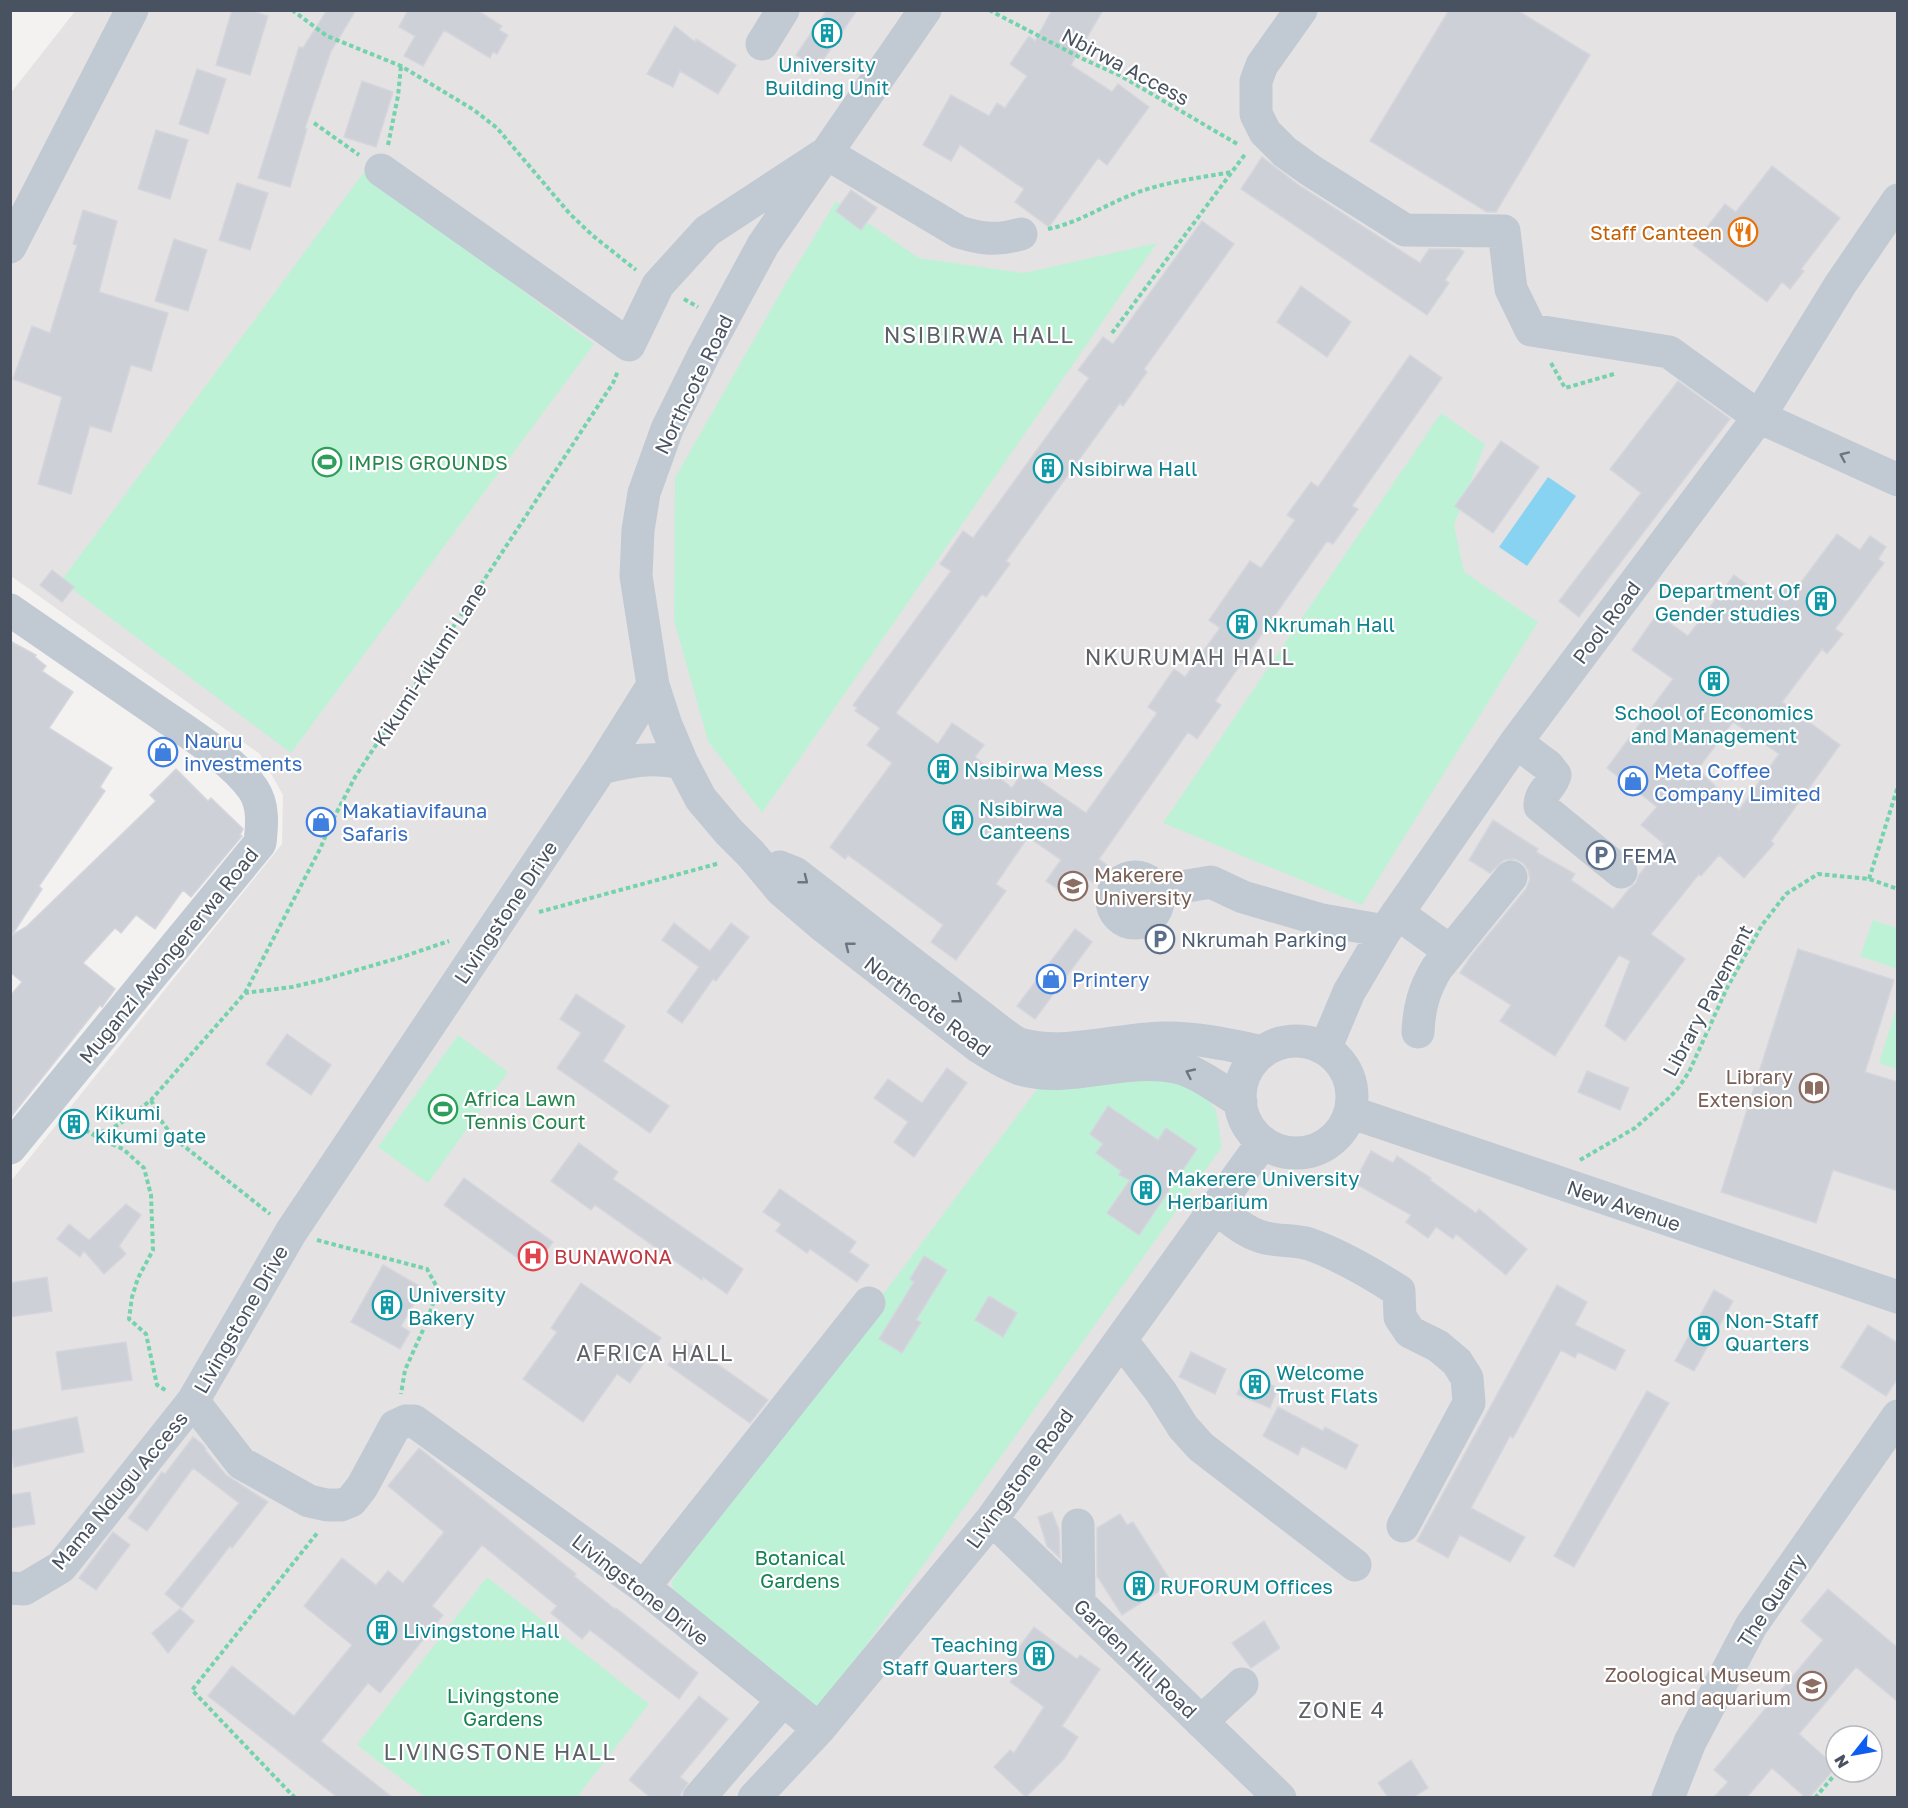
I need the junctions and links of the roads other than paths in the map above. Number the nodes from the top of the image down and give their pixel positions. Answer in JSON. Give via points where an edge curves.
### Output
{"nodes":[{"id":1,"x":132,"y":10,"type":"edge"},
{"id":2,"x":783,"y":10,"type":"edge"},
{"id":3,"x":925,"y":10,"type":"edge"},
{"id":4,"x":1301,"y":10,"type":"edge"},
{"id":5,"x":762,"y":44,"type":"dead end"},
{"id":6,"x":826,"y":153,"type":"junction"},
{"id":7,"x":381,"y":170,"type":"road end"},
{"id":8,"x":1898,"y":200,"type":"edge"},
{"id":9,"x":1021,"y":234,"type":"road end"},
{"id":10,"x":10,"y":247,"type":"edge"},
{"id":11,"x":1759,"y":417,"type":"junction"},
{"id":12,"x":1898,"y":480,"type":"edge"},
{"id":13,"x":10,"y":610,"type":"edge"},
{"id":14,"x":653,"y":685,"type":"junction"},
{"id":15,"x":1516,"y":742,"type":"junction"},
{"id":16,"x":682,"y":763,"type":"junction"},
{"id":17,"x":601,"y":768,"type":"junction"},
{"id":18,"x":751,"y":854,"type":"junction"},
{"id":19,"x":1621,"y":872,"type":"dead end"},
{"id":20,"x":1511,"y":878,"type":"dead end"},
{"id":21,"x":1157,"y":891,"type":"dead end"},
{"id":22,"x":1391,"y":922,"type":"junction"},
{"id":23,"x":1450,"y":951,"type":"junction"},
{"id":24,"x":1418,"y":1032,"type":"dead end"},
{"id":25,"x":1325,"y":1050,"type":"junction"},
{"id":26,"x":1263,"y":1052,"type":"junction"},
{"id":27,"x":1241,"y":1102,"type":"junction"},
{"id":28,"x":1350,"y":1112,"type":"junction"},
{"id":29,"x":1263,"y":1142,"type":"junction"},
{"id":30,"x":10,"y":1148,"type":"edge"},
{"id":31,"x":1216,"y":1209,"type":"junction"},
{"id":32,"x":1898,"y":1297,"type":"edge"},
{"id":33,"x":869,"y":1303,"type":"dead end"},
{"id":34,"x":1121,"y":1340,"type":"junction"},
{"id":35,"x":193,"y":1401,"type":"junction"},
{"id":36,"x":1898,"y":1416,"type":"edge"},
{"id":37,"x":992,"y":1519,"type":"junction"},
{"id":38,"x":1078,"y":1525,"type":"dead end"},
{"id":39,"x":1402,"y":1526,"type":"dead end"},
{"id":40,"x":1355,"y":1565,"type":"dead end"},
{"id":41,"x":644,"y":1587,"type":"junction"},
{"id":42,"x":10,"y":1588,"type":"edge"},
{"id":43,"x":1079,"y":1603,"type":"junction"},
{"id":44,"x":1242,"y":1684,"type":"dead end"},
{"id":45,"x":783,"y":1700,"type":"junction"},
{"id":46,"x":1201,"y":1722,"type":"junction"},
{"id":47,"x":819,"y":1729,"type":"junction"},
{"id":48,"x":699,"y":1797,"type":"edge"},
{"id":49,"x":754,"y":1797,"type":"edge"},
{"id":50,"x":1280,"y":1797,"type":"edge"},
{"id":51,"x":1668,"y":1797,"type":"edge"}],
"edges":[{"from":1,"to":10,"type":"street"},
{"from":2,"to":5,"type":"street"},
{"from":3,"to":6,"type":"street","name":"Northcote Road"},
{"from":4,"to":11,"type":"street","via":[[1262,65],[1256,81],[1256,114],[1265,132],[1285,152],[1405,230],[1504,231],[1511,289],[1531,330],[1669,352]]},
{"from":6,"to":7,"type":"street","via":[[706,231],[658,285],[629,345]]},
{"from":6,"to":9,"type":"street","via":[[959,231],[982,238]]},
{"from":6,"to":14,"type":"street","name":"Northcote Road","via":[[763,245],[722,320],[667,429],[644,493],[636,576]]},
{"from":8,"to":11,"type":"street","name":"Pool Road"},
{"from":12,"to":11,"type":"street","one_way":true},
{"from":11,"to":15,"type":"street","name":"Pool Road"},
{"from":13,"to":30,"type":"street","name":"Muganzi Awongererwa Road","via":[[207,746],[255,791],[262,820],[260,843]]},
{"from":14,"to":16,"type":"street","name":"Northcote Road"},
{"from":14,"to":17,"type":"street","name":"Livingstone Drive"},
{"from":15,"to":19,"type":"street","via":[[1553,770],[1553,782],[1539,801],[1544,811]]},
{"from":15,"to":22,"type":"street","name":"Pool Road"},
{"from":16,"to":17,"type":"street","via":[[645,759]]},
{"from":16,"to":18,"type":"street","name":"Northcote Road","via":[[701,799]]},
{"from":17,"to":35,"type":"street","name":"Livingstone Drive","via":[[291,1232]]},
{"from":18,"to":26,"type":"street","name":"Northcote Road","one_way":true,"via":[[795,873],[1018,1043],[1059,1049],[1163,1038]]},
{"from":27,"to":18,"type":"street","name":"Northcote Road","one_way":true,"via":[[1178,1067],[1148,1064],[1043,1072],[1020,1069],[1000,1060],[823,926],[781,890]]},
{"from":20,"to":23,"type":"street"},
{"from":21,"to":22,"type":"street","via":[[1210,882],[1242,897],[1322,920]]},
{"from":22,"to":23,"type":"street"},
{"from":22,"to":25,"type":"street","name":"Pool Road","via":[[1349,992]]},
{"from":23,"to":24,"type":"street","via":[[1427,983]]},
{"from":25,"to":26,"type":"street","via":[[1300,1041]]},
{"from":25,"to":28,"type":"street","via":[[1345,1070],[1352,1098]]},
{"from":26,"to":27,"type":"street","via":[[1246,1072]]},
{"from":27,"to":29,"type":"street","via":[[1244,1117]]},
{"from":28,"to":29,"type":"street","via":[[1339,1133],[1314,1150],[1297,1154]]},
{"from":28,"to":32,"type":"street","name":"New Avenue"},
{"from":29,"to":31,"type":"street","name":"Livingstone Road"},
{"from":31,"to":34,"type":"street","name":"Livingstone Road"},
{"from":31,"to":39,"type":"street","via":[[1259,1237],[1306,1243],[1327,1251],[1399,1291],[1400,1317],[1410,1332],[1438,1346],[1467,1378],[1469,1403]]},
{"from":33,"to":41,"type":"street"},
{"from":34,"to":37,"type":"street","name":"Livingstone Road"},
{"from":34,"to":40,"type":"street","via":[[1201,1447]]},
{"from":35,"to":41,"type":"street","name":"Livingstone Drive","via":[[241,1463],[309,1501],[341,1505],[351,1501],[362,1486],[395,1426],[406,1420],[414,1421]]},
{"from":35,"to":42,"type":"street","name":"Mama Ndugu Access","via":[[61,1567],[24,1589]]},
{"from":36,"to":51,"type":"street","name":"The Quarry","via":[[1750,1626],[1690,1742]]},
{"from":37,"to":43,"type":"street","name":"Garden Hill Road"},
{"from":37,"to":47,"type":"street","name":"Livingstone Road"},
{"from":38,"to":43,"type":"street"},
{"from":41,"to":45,"type":"street","name":"Livingstone Drive"},
{"from":43,"to":46,"type":"street","name":"Garden Hill Road"},
{"from":44,"to":46,"type":"street"},
{"from":45,"to":47,"type":"street","name":"Livingstone Drive"},
{"from":45,"to":48,"type":"street"},
{"from":46,"to":50,"type":"street","name":"Garden Hill Road"},
{"from":47,"to":49,"type":"street","name":"Livingstone Road"}]}
